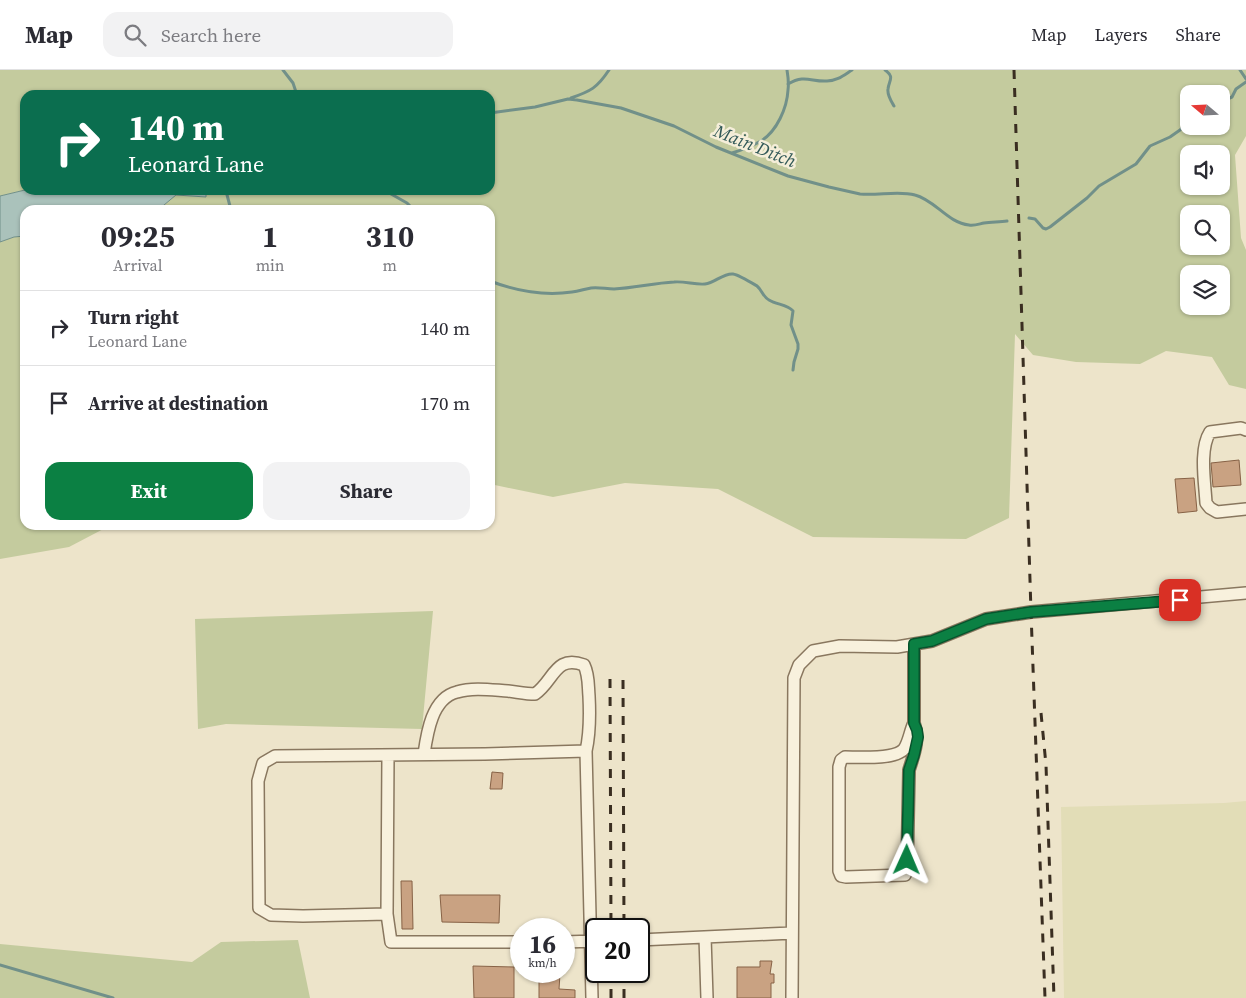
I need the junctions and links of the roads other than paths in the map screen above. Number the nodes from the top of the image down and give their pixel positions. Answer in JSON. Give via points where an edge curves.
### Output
{"nodes":[{"id":1,"x":1246,"y":430,"type":"edge"},
{"id":2,"x":1246,"y":509,"type":"edge"},
{"id":3,"x":1246,"y":593,"type":"edge"},
{"id":4,"x":914,"y":644,"type":"junction"},
{"id":5,"x":914,"y":723,"type":"junction"},
{"id":6,"x":586,"y":751,"type":"junction"},
{"id":7,"x":424,"y":754,"type":"junction"},
{"id":8,"x":388,"y":755,"type":"junction"},
{"id":9,"x":388,"y":914,"type":"junction"},
{"id":10,"x":593,"y":918,"type":"edge"},
{"id":11,"x":792,"y":933,"type":"junction"},
{"id":12,"x":705,"y":937,"type":"junction"},
{"id":13,"x":650,"y":940,"type":"edge"},
{"id":14,"x":510,"y":942,"type":"edge"},
{"id":15,"x":593,"y":983,"type":"edge"},
{"id":16,"x":592,"y":998,"type":"edge"},
{"id":17,"x":707,"y":998,"type":"edge"},
{"id":18,"x":792,"y":998,"type":"edge"}],
"edges":[{"from":1,"to":2,"type":"street","via":[[1210,432],[1204,448],[1206,503],[1217,512]]},
{"from":3,"to":4,"type":"street","via":[[986,619],[932,641]]},
{"from":4,"to":5,"type":"street"},
{"from":4,"to":11,"type":"street","via":[[897,647],[840,646],[813,651],[799,665],[794,678]]},
{"from":5,"to":5,"type":"street","via":[[903,750],[892,756],[845,757],[840,760],[839,871],[842,876],[905,875],[909,770],[918,737]]},
{"from":6,"to":7,"type":"street"},
{"from":6,"to":7,"type":"street","via":[[590,724],[588,673],[584,665],[573,662],[559,666],[535,694],[481,690],[454,692],[435,712]]},
{"from":6,"to":10,"type":"street"},
{"from":7,"to":8,"type":"street"},
{"from":8,"to":9,"type":"street"},
{"from":8,"to":9,"type":"street","via":[[275,756],[263,764],[258,781],[258,908],[271,915]]},
{"from":9,"to":14,"type":"street","via":[[391,942]]},
{"from":11,"to":12,"type":"street"},
{"from":11,"to":18,"type":"street"},
{"from":12,"to":13,"type":"street"},
{"from":12,"to":17,"type":"street"},
{"from":15,"to":16,"type":"street"}]}
